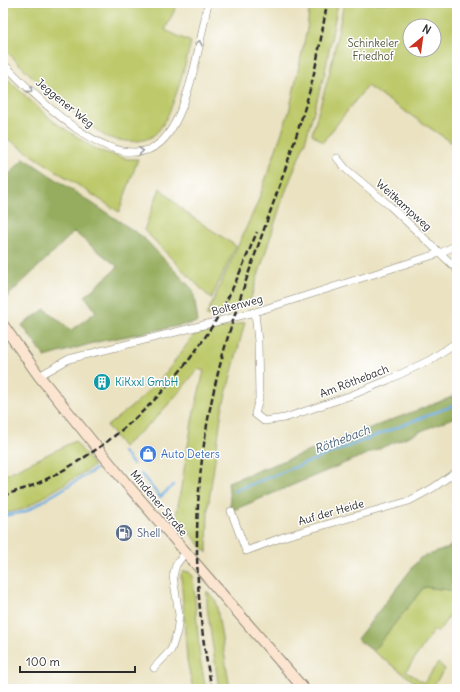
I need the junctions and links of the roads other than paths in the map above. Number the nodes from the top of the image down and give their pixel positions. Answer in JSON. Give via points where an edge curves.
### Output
{"nodes":[{"id":1,"x":208,"y":3,"type":"edge"},
{"id":2,"x":3,"y":62,"type":"edge"},
{"id":3,"x":337,"y":158,"type":"dead end"},
{"id":4,"x":457,"y":245,"type":"edge"},
{"id":5,"x":440,"y":253,"type":"junction"},
{"id":6,"x":457,"y":269,"type":"edge"},
{"id":7,"x":255,"y":312,"type":"junction"},
{"id":8,"x":3,"y":325,"type":"edge"},
{"id":9,"x":457,"y":342,"type":"edge"},
{"id":10,"x":39,"y":376,"type":"junction"},
{"id":11,"x":457,"y":471,"type":"edge"},
{"id":12,"x":231,"y":512,"type":"dead end"},
{"id":13,"x":185,"y":553,"type":"junction"},
{"id":14,"x":154,"y":668,"type":"dead end"},
{"id":15,"x":304,"y":689,"type":"edge"}],
"edges":[{"from":2,"to":1,"type":"street","name":"Jeggener Weg","one_way":true,"via":[[50,108],[92,140],[119,150],[147,151],[162,141],[182,106],[191,79]]},
{"from":3,"to":5,"type":"street","name":"Weitkampweg","via":[[347,170]]},
{"from":4,"to":5,"type":"street","name":"Boltenweg"},
{"from":5,"to":6,"type":"street","name":"Weitkampweg"},
{"from":5,"to":7,"type":"street","name":"Boltenweg"},
{"from":7,"to":9,"type":"street","name":"Am Röthebach","via":[[259,399],[255,414],[264,421],[285,418],[352,395],[430,360]]},
{"from":7,"to":10,"type":"street","name":"Boltenweg","via":[[69,359]]},
{"from":8,"to":10,"type":"main road","name":"Mindener Straße"},
{"from":10,"to":13,"type":"main road","name":"Mindener Straße"},
{"from":11,"to":12,"type":"street","name":"Auf der Heide","via":[[409,501],[286,536],[246,551]]},
{"from":13,"to":14,"type":"street","via":[[176,565],[173,576],[179,615],[177,632],[171,650]]},
{"from":13,"to":15,"type":"main road","name":"Mindener Straße"}]}
